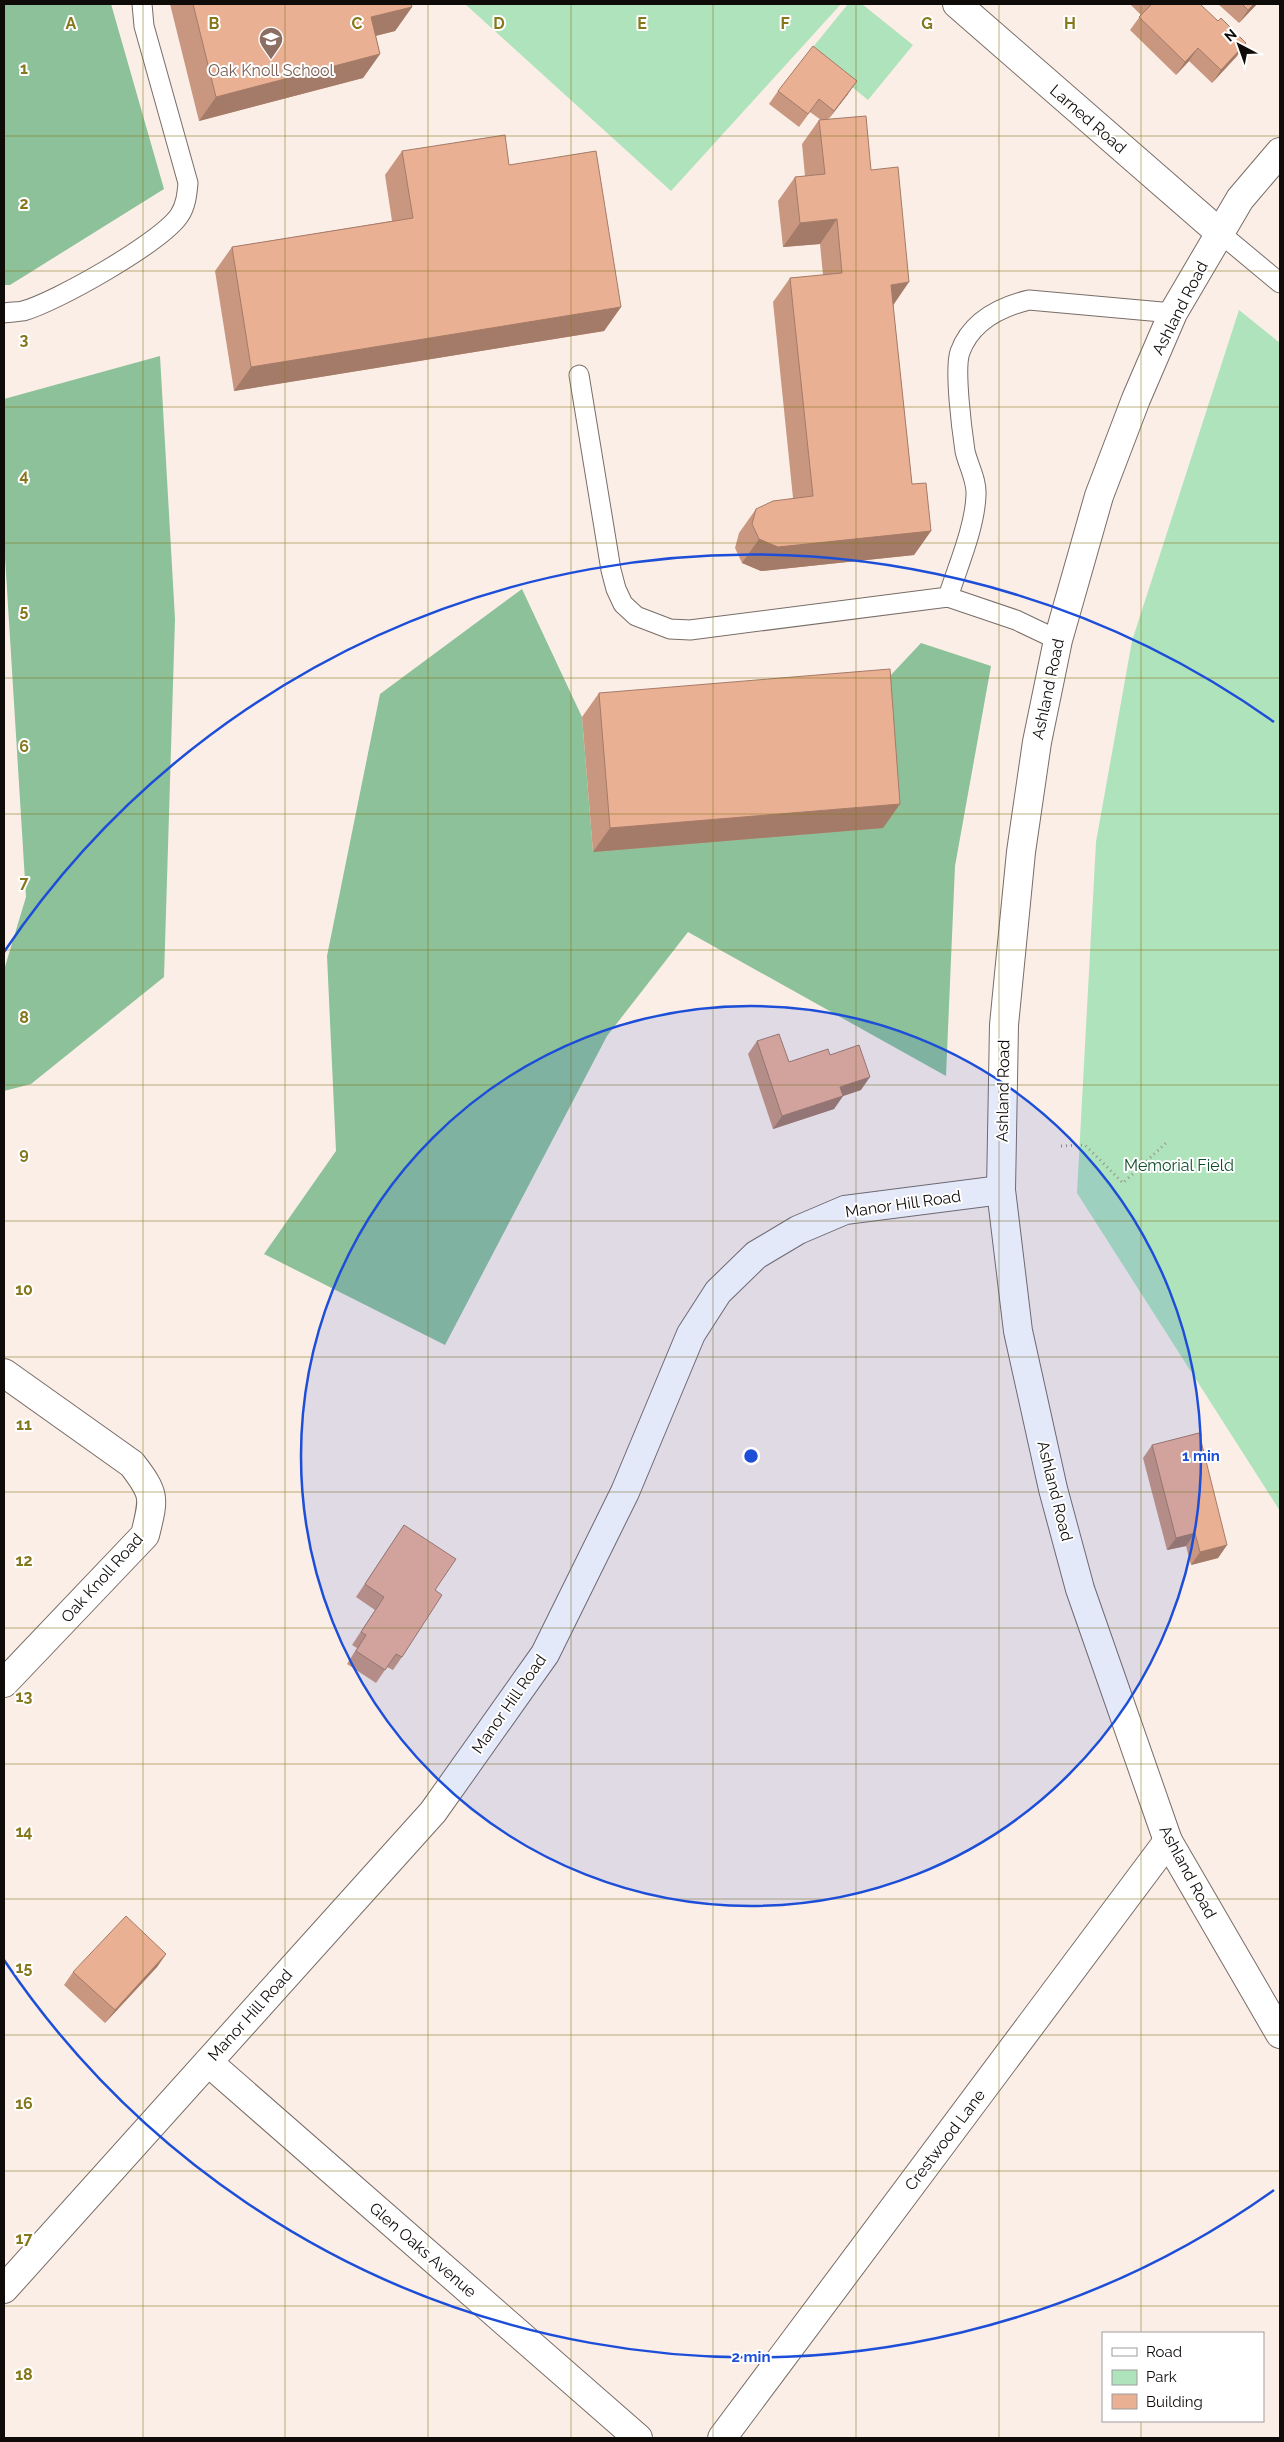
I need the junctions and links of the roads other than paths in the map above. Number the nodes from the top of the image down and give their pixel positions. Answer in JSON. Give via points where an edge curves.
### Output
{"nodes":[{"id":1,"x":142,"y":4,"type":"edge"},
{"id":2,"x":957,"y":4,"type":"edge"},
{"id":3,"x":1280,"y":152,"type":"edge"},
{"id":4,"x":1220,"y":233,"type":"junction"},
{"id":5,"x":1280,"y":283,"type":"edge"},
{"id":6,"x":4,"y":313,"type":"edge"},
{"id":7,"x":1173,"y":313,"type":"junction"},
{"id":8,"x":579,"y":375,"type":"dead end"},
{"id":9,"x":948,"y":597,"type":"junction"},
{"id":10,"x":1058,"y":640,"type":"junction"},
{"id":11,"x":1001,"y":1190,"type":"junction"},
{"id":12,"x":4,"y":1373,"type":"edge"},
{"id":13,"x":4,"y":1683,"type":"edge"},
{"id":14,"x":1168,"y":1841,"type":"junction"},
{"id":15,"x":1280,"y":2034,"type":"edge"},
{"id":16,"x":208,"y":2062,"type":"junction"},
{"id":17,"x":4,"y":2289,"type":"edge"},
{"id":18,"x":638,"y":2438,"type":"edge"},
{"id":19,"x":722,"y":2438,"type":"edge"}],
"edges":[{"from":1,"to":6,"type":"lane","via":[[144,26],[188,183],[184,206],[179,217],[166,228],[114,265],[49,300],[23,311]]},
{"from":2,"to":4,"type":"street","name":"Larned Road"},
{"from":3,"to":4,"type":"street","name":"Ashland Road","via":[[1240,199]]},
{"from":4,"to":5,"type":"lane"},
{"from":4,"to":7,"type":"street","name":"Ashland Road"},
{"from":7,"to":9,"type":"lane","via":[[1029,300],[1009,304],[988,316],[970,333],[959,353],[958,376],[965,452],[976,493],[974,512]]},
{"from":7,"to":10,"type":"street","name":"Ashland Road","via":[[1099,496]]},
{"from":8,"to":9,"type":"lane","via":[[611,570],[623,604],[636,616],[670,629],[690,630]]},
{"from":9,"to":10,"type":"lane","via":[[1016,620]]},
{"from":10,"to":11,"type":"street","name":"Ashland Road","via":[[1037,742],[1021,852],[1004,1025]]},
{"from":11,"to":14,"type":"street","name":"Ashland Road","via":[[1018,1331],[1053,1489],[1080,1589]]},
{"from":11,"to":16,"type":"street","name":"Manor Hill Road","via":[[845,1210],[798,1230],[756,1255],[718,1292],[691,1334],[625,1492],[545,1654],[433,1812]]},
{"from":12,"to":13,"type":"street","name":"Oak Knoll Road","via":[[132,1464],[147,1484],[153,1504],[145,1535]]},
{"from":14,"to":15,"type":"street","name":"Ashland Road"},
{"from":14,"to":19,"type":"street","name":"Crestwood Lane"},
{"from":16,"to":17,"type":"street","name":"Manor Hill Road"},
{"from":16,"to":18,"type":"street","name":"Glen Oaks Avenue"}]}
